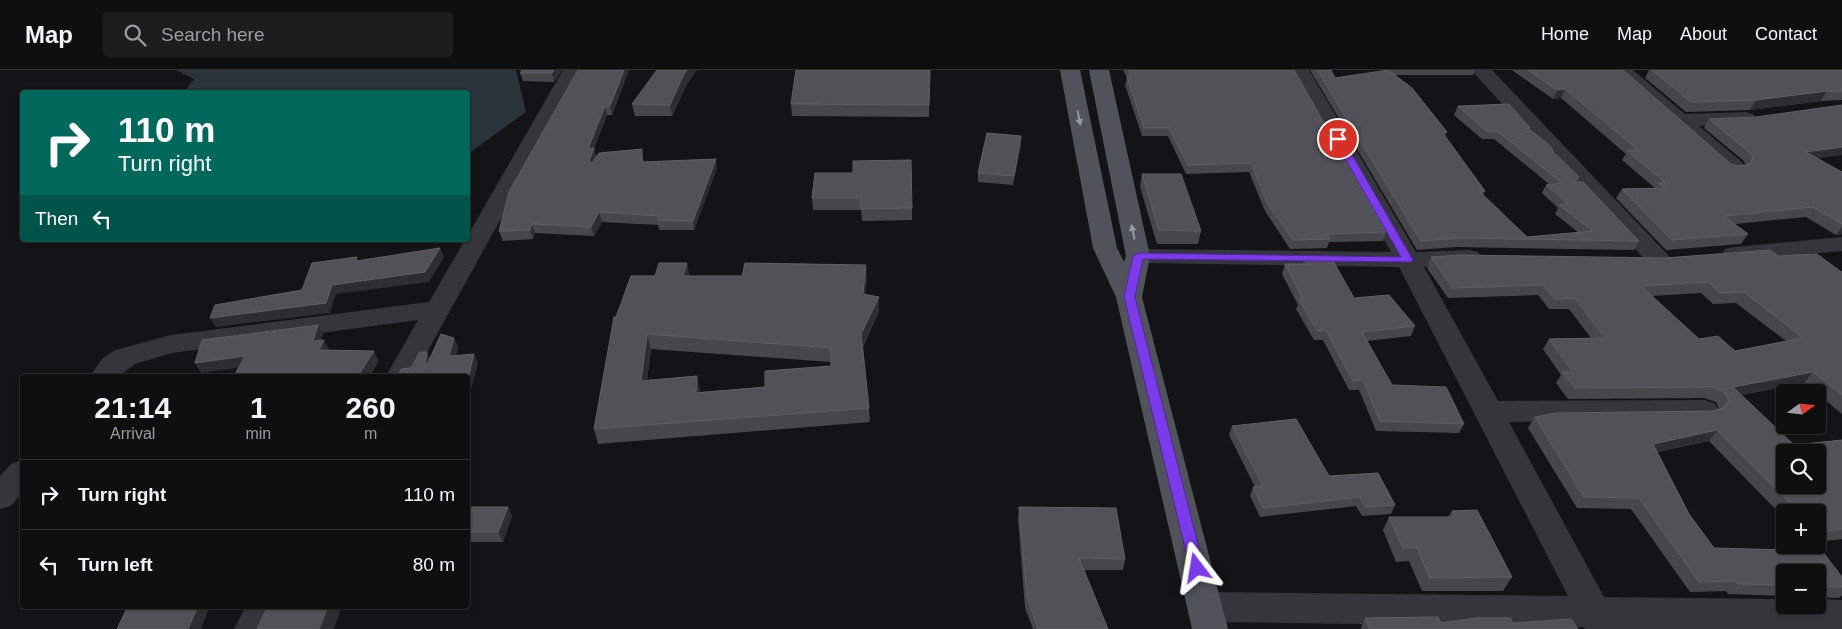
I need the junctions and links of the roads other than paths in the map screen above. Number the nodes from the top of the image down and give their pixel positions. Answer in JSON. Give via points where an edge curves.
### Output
{"nodes":[{"id":1,"x":573,"y":70,"type":"edge"},
{"id":2,"x":1070,"y":70,"type":"edge"},
{"id":3,"x":1099,"y":70,"type":"edge"},
{"id":4,"x":1299,"y":70,"type":"edge"},
{"id":5,"x":1481,"y":70,"type":"edge"},
{"id":6,"x":1622,"y":70,"type":"edge"},
{"id":7,"x":1767,"y":116,"type":"edge"},
{"id":8,"x":1680,"y":120,"type":"junction"},
{"id":9,"x":1734,"y":166,"type":"edge"},
{"id":10,"x":1842,"y":244,"type":"edge"},
{"id":11,"x":1808,"y":248,"type":"junction"},
{"id":12,"x":1138,"y":256,"type":"junction"},
{"id":13,"x":1708,"y":256,"type":"edge"},
{"id":14,"x":1494,"y":257,"type":"edge"},
{"id":15,"x":1630,"y":259,"type":"edge"},
{"id":16,"x":1408,"y":260,"type":"junction"},
{"id":17,"x":1835,"y":270,"type":"edge"},
{"id":18,"x":1129,"y":297,"type":"junction"},
{"id":19,"x":440,"y":308,"type":"junction"},
{"id":20,"x":106,"y":374,"type":"edge"},
{"id":21,"x":401,"y":374,"type":"edge"},
{"id":22,"x":1704,"y":410,"type":"edge"},
{"id":23,"x":1488,"y":412,"type":"junction"},
{"id":24,"x":20,"y":474,"type":"edge"},
{"id":25,"x":0,"y":497,"type":"edge"},
{"id":26,"x":263,"y":609,"type":"edge"},
{"id":27,"x":1842,"y":615,"type":"edge"},
{"id":28,"x":1209,"y":618,"type":"edge"},
{"id":29,"x":1598,"y":621,"type":"edge"},
{"id":30,"x":252,"y":629,"type":"edge"}],
"edges":[{"from":1,"to":19,"type":"street"},
{"from":2,"to":18,"type":"main road","one_way":true,"via":[[1105,248]]},
{"from":12,"to":3,"type":"main road","one_way":true},
{"from":4,"to":16,"type":"street"},
{"from":5,"to":15,"type":"street","via":[[1669,259]]},
{"from":6,"to":8,"type":"street"},
{"from":7,"to":8,"type":"street"},
{"from":8,"to":9,"type":"street"},
{"from":10,"to":11,"type":"street"},
{"from":11,"to":13,"type":"street"},
{"from":11,"to":17,"type":"street"},
{"from":12,"to":16,"type":"street"},
{"from":12,"to":18,"type":"main road"},
{"from":14,"to":16,"type":"street"},
{"from":16,"to":23,"type":"street"},
{"from":18,"to":28,"type":"main road"},
{"from":19,"to":20,"type":"street","via":[[171,344],[125,357]]},
{"from":19,"to":21,"type":"street"},
{"from":22,"to":23,"type":"street"},
{"from":23,"to":29,"type":"street"},
{"from":24,"to":25,"type":"street"},
{"from":26,"to":30,"type":"street"},
{"from":27,"to":29,"type":"street"},
{"from":28,"to":29,"type":"street"}]}
